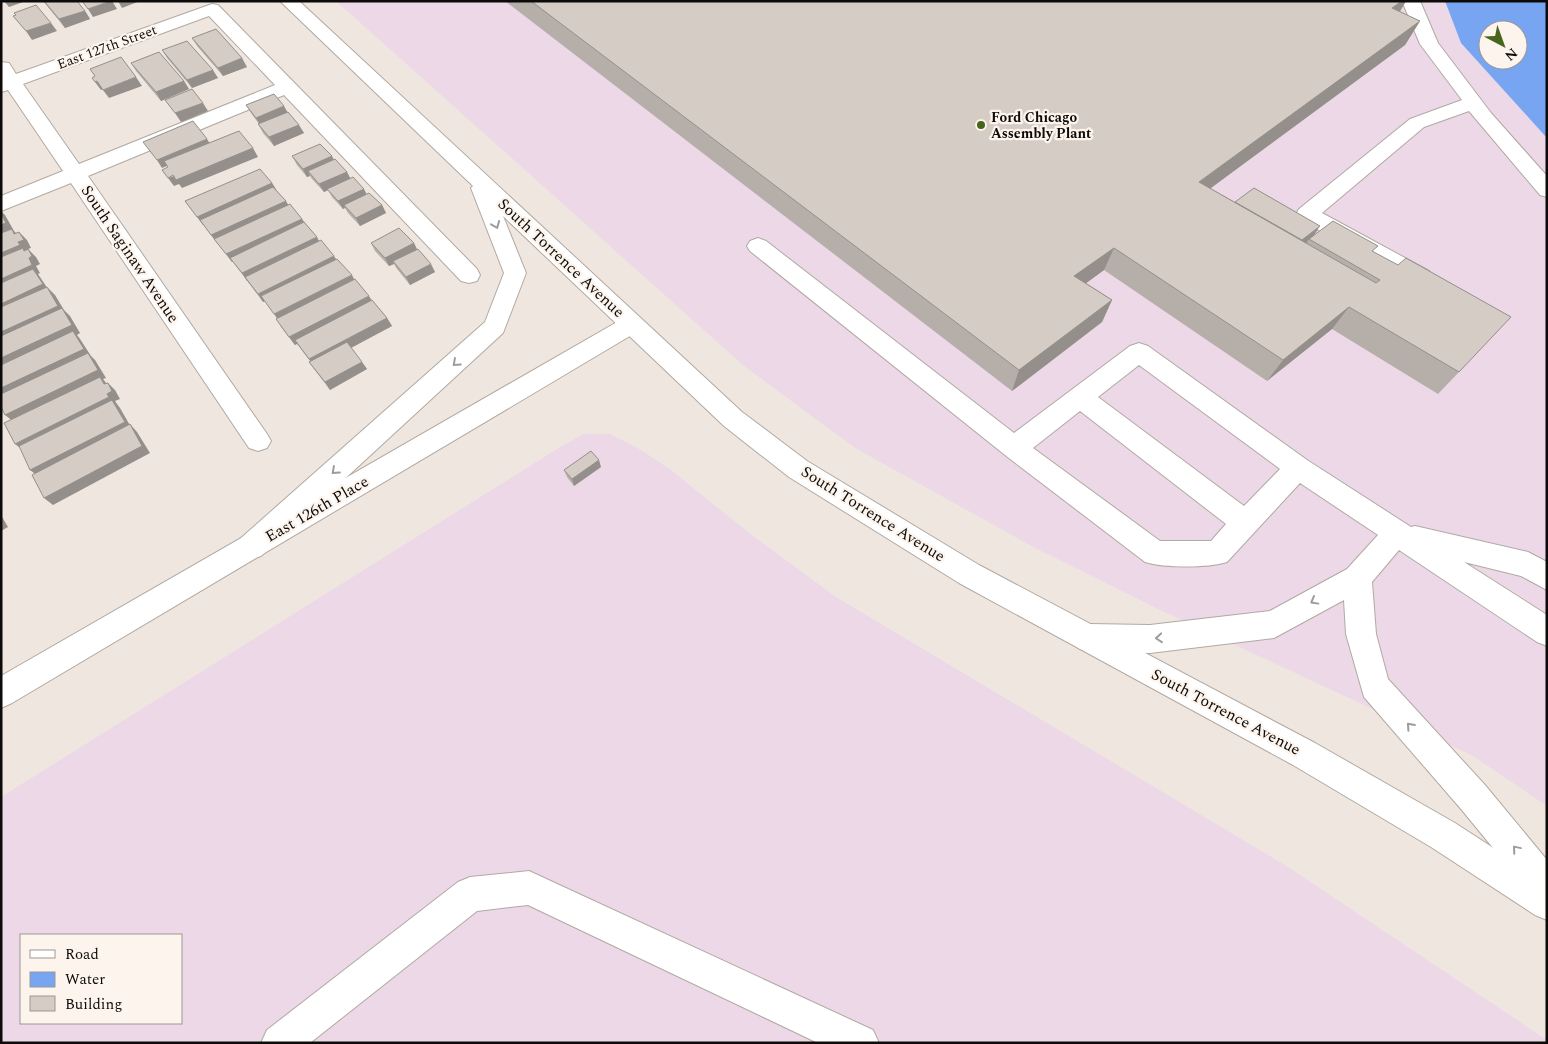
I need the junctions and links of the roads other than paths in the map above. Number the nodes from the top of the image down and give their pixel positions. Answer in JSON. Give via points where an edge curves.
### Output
{"nodes":[{"id":1,"x":289,"y":1,"type":"edge"},
{"id":2,"x":1411,"y":1,"type":"edge"},
{"id":3,"x":5,"y":78,"type":"edge"},
{"id":4,"x":288,"y":87,"type":"junction"},
{"id":5,"x":1473,"y":103,"type":"junction"},
{"id":6,"x":75,"y":173,"type":"junction"},
{"id":7,"x":478,"y":180,"type":"junction"},
{"id":8,"x":1547,"y":190,"type":"edge"},
{"id":9,"x":1,"y":204,"type":"edge"},
{"id":10,"x":758,"y":246,"type":"dead end"},
{"id":11,"x":469,"y":275,"type":"dead end"},
{"id":12,"x":1421,"y":276,"type":"edge"},
{"id":13,"x":632,"y":324,"type":"junction"},
{"id":14,"x":1080,"y":397,"type":"junction"},
{"id":15,"x":258,"y":441,"type":"dead end"},
{"id":16,"x":1014,"y":448,"type":"junction"},
{"id":17,"x":1298,"y":468,"type":"junction"},
{"id":18,"x":1245,"y":523,"type":"junction"},
{"id":19,"x":1396,"y":534,"type":"junction"},
{"id":20,"x":251,"y":547,"type":"junction"},
{"id":21,"x":1547,"y":577,"type":"edge"},
{"id":22,"x":1357,"y":578,"type":"junction"},
{"id":23,"x":1547,"y":632,"type":"edge"},
{"id":24,"x":1089,"y":638,"type":"junction"},
{"id":25,"x":1,"y":693,"type":"edge"},
{"id":26,"x":1547,"y":887,"type":"edge"},
{"id":27,"x":1547,"y":903,"type":"edge"},
{"id":28,"x":280,"y":1043,"type":"edge"},
{"id":29,"x":860,"y":1043,"type":"edge"}],
"edges":[{"from":1,"to":7,"type":"main road","name":"South Torrence Avenue"},
{"from":2,"to":5,"type":"main road","via":[[1429,44]]},
{"from":3,"to":4,"type":"main road","name":"East 127th Street","via":[[212,9]]},
{"from":3,"to":6,"type":"main road","name":"South Saginaw Avenue"},
{"from":4,"to":6,"type":"main road"},
{"from":4,"to":11,"type":"main road"},
{"from":5,"to":8,"type":"main road"},
{"from":5,"to":12,"type":"main road","via":[[1417,123],[1307,214]]},
{"from":6,"to":9,"type":"main road"},
{"from":6,"to":15,"type":"main road","name":"South Saginaw Avenue"},
{"from":7,"to":13,"type":"main road","name":"South Torrence Avenue"},
{"from":7,"to":20,"type":"main road","one_way":true,"via":[[515,273],[495,327]]},
{"from":10,"to":16,"type":"main road"},
{"from":13,"to":20,"type":"main road","name":"East 126th Place"},
{"from":13,"to":24,"type":"main road","name":"South Torrence Avenue","via":[[733,419],[798,469],[969,574]]},
{"from":14,"to":16,"type":"main road"},
{"from":14,"to":17,"type":"main road","via":[[1139,352]]},
{"from":14,"to":18,"type":"main road"},
{"from":16,"to":18,"type":"main road","via":[[1155,552],[1217,553]]},
{"from":17,"to":18,"type":"main road"},
{"from":17,"to":19,"type":"main road"},
{"from":19,"to":21,"type":"main road","via":[[1528,565]]},
{"from":19,"to":22,"type":"main road"},
{"from":19,"to":23,"type":"main road"},
{"from":20,"to":25,"type":"main road","name":"East 126th Place"},
{"from":22,"to":24,"type":"main road","one_way":true,"via":[[1274,624],[1150,639]]},
{"from":26,"to":22,"type":"main road","one_way":true,"via":[[1473,797],[1375,687],[1361,634]]},
{"from":24,"to":27,"type":"main road","name":"South Torrence Avenue","via":[[1312,759],[1443,835]]},
{"from":28,"to":29,"type":"main road","via":[[470,894],[529,888]]}]}
